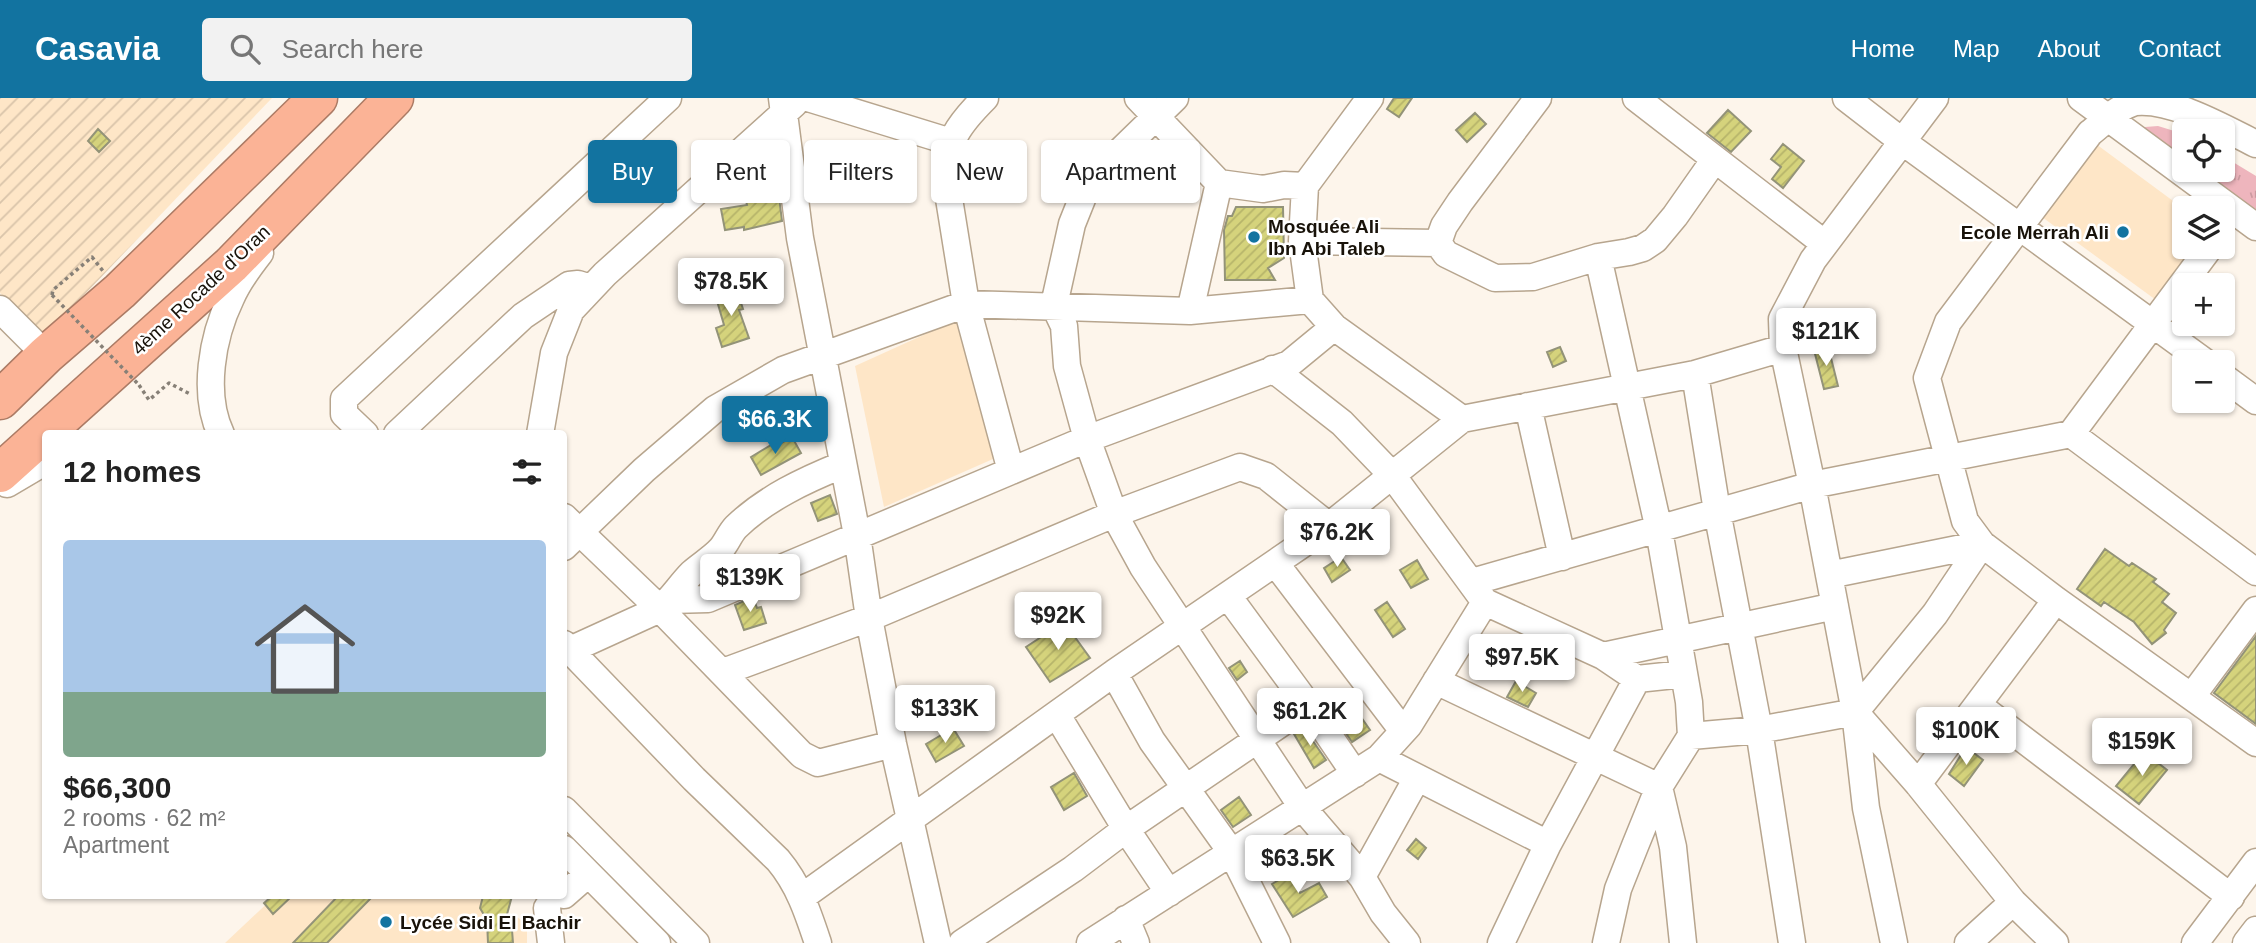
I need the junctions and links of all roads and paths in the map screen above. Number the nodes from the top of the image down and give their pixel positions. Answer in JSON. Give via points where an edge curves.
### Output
{"nodes":[{"id":1,"x":318,"y":98,"type":"edge"},
{"id":2,"x":394,"y":98,"type":"edge"},
{"id":3,"x":668,"y":98,"type":"edge"},
{"id":4,"x":808,"y":98,"type":"edge"},
{"id":5,"x":985,"y":98,"type":"edge"},
{"id":6,"x":1138,"y":98,"type":"edge"},
{"id":7,"x":1175,"y":98,"type":"edge"},
{"id":8,"x":1370,"y":98,"type":"edge"},
{"id":9,"x":1538,"y":98,"type":"edge"},
{"id":10,"x":1636,"y":98,"type":"edge"},
{"id":11,"x":1846,"y":98,"type":"edge"},
{"id":12,"x":1935,"y":98,"type":"edge"},
{"id":13,"x":2081,"y":98,"type":"edge"},
{"id":14,"x":789,"y":102,"type":"edge"},
{"id":15,"x":2203,"y":106,"type":"edge"},
{"id":16,"x":1156,"y":118,"type":"junction"},
{"id":17,"x":2108,"y":118,"type":"junction"},
{"id":18,"x":944,"y":140,"type":"edge"},
{"id":19,"x":952,"y":140,"type":"edge"},
{"id":20,"x":1903,"y":142,"type":"junction"},
{"id":21,"x":2256,"y":144,"type":"edge"},
{"id":22,"x":1715,"y":159,"type":"junction"},
{"id":23,"x":1219,"y":183,"type":"junction"},
{"id":24,"x":1305,"y":186,"type":"junction"},
{"id":25,"x":298,"y":197,"type":"junction"},
{"id":26,"x":950,"y":203,"type":"edge"},
{"id":27,"x":2238,"y":223,"type":"edge"},
{"id":28,"x":2021,"y":226,"type":"junction"},
{"id":29,"x":1302,"y":241,"type":"junction"},
{"id":30,"x":1438,"y":243,"type":"junction"},
{"id":31,"x":1825,"y":244,"type":"junction"},
{"id":32,"x":92,"y":257,"type":"dead end"},
{"id":33,"x":1598,"y":257,"type":"junction"},
{"id":34,"x":2201,"y":259,"type":"edge"},
{"id":35,"x":592,"y":288,"type":"junction"},
{"id":36,"x":1310,"y":300,"type":"junction"},
{"id":37,"x":967,"y":304,"type":"junction"},
{"id":38,"x":1054,"y":305,"type":"junction"},
{"id":39,"x":0,"y":309,"type":"edge"},
{"id":40,"x":1189,"y":311,"type":"junction"},
{"id":41,"x":2155,"y":324,"type":"junction"},
{"id":42,"x":1334,"y":327,"type":"junction"},
{"id":43,"x":1783,"y":348,"type":"junction"},
{"id":44,"x":2189,"y":350,"type":"edge"},
{"id":45,"x":46,"y":355,"type":"junction"},
{"id":46,"x":823,"y":355,"type":"junction"},
{"id":47,"x":1273,"y":369,"type":"junction"},
{"id":48,"x":1695,"y":374,"type":"junction"},
{"id":49,"x":169,"y":383,"type":"dead end"},
{"id":50,"x":1628,"y":386,"type":"junction"},
{"id":51,"x":2235,"y":386,"type":"edge"},
{"id":52,"x":0,"y":400,"type":"edge"},
{"id":53,"x":2256,"y":401,"type":"edge"},
{"id":54,"x":1528,"y":406,"type":"junction"},
{"id":55,"x":1462,"y":419,"type":"junction"},
{"id":56,"x":48,"y":430,"type":"edge"},
{"id":57,"x":218,"y":430,"type":"edge"},
{"id":58,"x":361,"y":430,"type":"edge"},
{"id":59,"x":401,"y":430,"type":"edge"},
{"id":60,"x":541,"y":430,"type":"edge"},
{"id":61,"x":2071,"y":434,"type":"junction"},
{"id":62,"x":42,"y":435,"type":"edge"},
{"id":63,"x":1087,"y":439,"type":"junction"},
{"id":64,"x":1948,"y":460,"type":"junction"},
{"id":65,"x":42,"y":463,"type":"edge"},
{"id":66,"x":842,"y":465,"type":"junction"},
{"id":67,"x":1011,"y":471,"type":"junction"},
{"id":68,"x":0,"y":473,"type":"edge"},
{"id":69,"x":1392,"y":475,"type":"junction"},
{"id":70,"x":1812,"y":485,"type":"junction"},
{"id":71,"x":0,"y":489,"type":"edge"},
{"id":72,"x":1717,"y":512,"type":"junction"},
{"id":73,"x":1114,"y":514,"type":"junction"},
{"id":74,"x":1329,"y":526,"type":"junction"},
{"id":75,"x":1659,"y":530,"type":"junction"},
{"id":76,"x":569,"y":533,"type":"edge"},
{"id":77,"x":857,"y":535,"type":"junction"},
{"id":78,"x":1983,"y":544,"type":"junction"},
{"id":79,"x":722,"y":548,"type":"junction"},
{"id":80,"x":1562,"y":557,"type":"junction"},
{"id":81,"x":1276,"y":564,"type":"junction"},
{"id":82,"x":2256,"y":572,"type":"edge"},
{"id":83,"x":1829,"y":575,"type":"junction"},
{"id":84,"x":751,"y":582,"type":"junction"},
{"id":85,"x":1479,"y":592,"type":"junction"},
{"id":86,"x":1228,"y":596,"type":"junction"},
{"id":87,"x":2056,"y":600,"type":"junction"},
{"id":88,"x":665,"y":604,"type":"junction"},
{"id":89,"x":1835,"y":606,"type":"junction"},
{"id":90,"x":2256,"y":610,"type":"edge"},
{"id":91,"x":869,"y":618,"type":"junction"},
{"id":92,"x":1738,"y":626,"type":"junction"},
{"id":93,"x":1181,"y":627,"type":"junction"},
{"id":94,"x":1677,"y":639,"type":"junction"},
{"id":95,"x":567,"y":647,"type":"edge"},
{"id":96,"x":1603,"y":656,"type":"junction"},
{"id":97,"x":723,"y":673,"type":"junction"},
{"id":98,"x":1114,"y":673,"type":"junction"},
{"id":99,"x":1684,"y":674,"type":"junction"},
{"id":100,"x":1637,"y":679,"type":"junction"},
{"id":101,"x":1436,"y":681,"type":"junction"},
{"id":102,"x":2192,"y":696,"type":"junction"},
{"id":103,"x":1308,"y":705,"type":"junction"},
{"id":104,"x":1978,"y":705,"type":"junction"},
{"id":105,"x":1855,"y":712,"type":"junction"},
{"id":106,"x":1057,"y":715,"type":"junction"},
{"id":107,"x":1759,"y":730,"type":"junction"},
{"id":108,"x":1403,"y":731,"type":"junction"},
{"id":109,"x":1691,"y":736,"type":"junction"},
{"id":110,"x":1258,"y":741,"type":"junction"},
{"id":111,"x":2256,"y":743,"type":"edge"},
{"id":112,"x":893,"y":744,"type":"junction"},
{"id":113,"x":1594,"y":756,"type":"junction"},
{"id":114,"x":1379,"y":758,"type":"junction"},
{"id":115,"x":1355,"y":774,"type":"junction"},
{"id":116,"x":1417,"y":778,"type":"junction"},
{"id":117,"x":1918,"y":784,"type":"junction"},
{"id":118,"x":1660,"y":787,"type":"junction"},
{"id":119,"x":1187,"y":789,"type":"junction"},
{"id":120,"x":1302,"y":807,"type":"junction"},
{"id":121,"x":567,"y":813,"type":"edge"},
{"id":122,"x":910,"y":818,"type":"junction"},
{"id":123,"x":1126,"y":829,"type":"junction"},
{"id":124,"x":1548,"y":844,"type":"junction"},
{"id":125,"x":567,"y":852,"type":"edge"},
{"id":126,"x":1232,"y":853,"type":"junction"},
{"id":127,"x":2256,"y":862,"type":"edge"},
{"id":128,"x":588,"y":874,"type":"junction"},
{"id":129,"x":1362,"y":877,"type":"junction"},
{"id":130,"x":567,"y":890,"type":"edge"},
{"id":131,"x":1169,"y":892,"type":"junction"},
{"id":132,"x":802,"y":897,"type":"junction"},
{"id":133,"x":2231,"y":897,"type":"junction"},
{"id":134,"x":555,"y":899,"type":"edge"},
{"id":135,"x":2013,"y":902,"type":"junction"},
{"id":136,"x":2256,"y":930,"type":"edge"},
{"id":137,"x":1131,"y":931,"type":"edge"},
{"id":138,"x":551,"y":943,"type":"edge"},
{"id":139,"x":657,"y":943,"type":"edge"},
{"id":140,"x":696,"y":943,"type":"edge"},
{"id":141,"x":818,"y":943,"type":"edge"},
{"id":142,"x":938,"y":943,"type":"edge"},
{"id":143,"x":962,"y":943,"type":"edge"},
{"id":144,"x":1090,"y":943,"type":"edge"},
{"id":145,"x":1277,"y":943,"type":"edge"},
{"id":146,"x":1407,"y":943,"type":"edge"},
{"id":147,"x":1501,"y":943,"type":"edge"},
{"id":148,"x":1606,"y":943,"type":"edge"},
{"id":149,"x":1683,"y":943,"type":"edge"},
{"id":150,"x":1791,"y":943,"type":"edge"},
{"id":151,"x":1894,"y":943,"type":"edge"},
{"id":152,"x":1968,"y":943,"type":"edge"},
{"id":153,"x":2055,"y":943,"type":"edge"},
{"id":154,"x":2195,"y":943,"type":"edge"},
{"id":155,"x":2246,"y":943,"type":"edge"}],
"edges":[{"from":1,"to":45,"type":"highway","via":[[120,291]]},
{"from":2,"to":25,"type":"highway","name":"4ème Rocade d'Oran"},
{"from":3,"to":58,"type":"street","via":[[344,399],[344,414]]},
{"from":4,"to":18,"type":"street"},
{"from":5,"to":19,"type":"street"},
{"from":6,"to":16,"type":"street"},
{"from":7,"to":16,"type":"street"},
{"from":8,"to":24,"type":"street"},
{"from":9,"to":30,"type":"street","via":[[1460,202]]},
{"from":10,"to":22,"type":"street"},
{"from":11,"to":20,"type":"street"},
{"from":12,"to":20,"type":"street"},
{"from":13,"to":17,"type":"street"},
{"from":14,"to":35,"type":"street"},
{"from":14,"to":46,"type":"street","via":[[800,238]]},
{"from":15,"to":17,"type":"street","via":[[2155,99],[2135,102]]},
{"from":15,"to":21,"type":"street"},
{"from":16,"to":23,"type":"street"},
{"from":16,"to":38,"type":"street","via":[[1104,166],[1084,194],[1072,224]]},
{"from":17,"to":27,"type":"street"},
{"from":17,"to":28,"type":"street","via":[[2090,133]]},
{"from":20,"to":28,"type":"street"},
{"from":20,"to":31,"type":"street"},
{"from":22,"to":31,"type":"street"},
{"from":22,"to":33,"type":"street","via":[[1655,240],[1643,248]]},
{"from":23,"to":24,"type":"street","via":[[1264,189]]},
{"from":23,"to":40,"type":"street"},
{"from":24,"to":29,"type":"street"},
{"from":25,"to":56,"type":"highway","name":"4ème Rocade d'Oran","via":[[231,265]]},
{"from":25,"to":57,"type":"street","via":[[230,299],[217,333],[211,382]]},
{"from":26,"to":37,"type":"street"},
{"from":28,"to":41,"type":"street"},
{"from":28,"to":64,"type":"street","via":[[1948,322],[1927,378]]},
{"from":29,"to":30,"type":"street"},
{"from":29,"to":36,"type":"street"},
{"from":30,"to":33,"type":"street","via":[[1446,254],[1495,278],[1534,277]]},
{"from":31,"to":43,"type":"street","via":[[1782,319]]},
{"from":32,"to":49,"type":"path","bridge":true,"via":[[52,290],[52,295],[149,400]]},
{"from":33,"to":50,"type":"street"},
{"from":34,"to":41,"type":"street"},
{"from":35,"to":59,"type":"street","via":[[569,285],[523,316]]},
{"from":35,"to":60,"type":"street","via":[[571,310],[554,353]]},
{"from":36,"to":40,"type":"street"},
{"from":36,"to":42,"type":"street"},
{"from":37,"to":38,"type":"street"},
{"from":37,"to":46,"type":"street"},
{"from":37,"to":67,"type":"street"},
{"from":38,"to":40,"type":"street"},
{"from":38,"to":63,"type":"street","via":[[1063,326]]},
{"from":39,"to":45,"type":"street"},
{"from":41,"to":44,"type":"street"},
{"from":41,"to":61,"type":"street"},
{"from":42,"to":47,"type":"street","via":[[1295,360]]},
{"from":42,"to":55,"type":"street"},
{"from":43,"to":48,"type":"street"},
{"from":43,"to":70,"type":"street"},
{"from":45,"to":52,"type":"highway"},
{"from":46,"to":66,"type":"street"},
{"from":46,"to":76,"type":"street","via":[[783,370],[715,409]]},
{"from":47,"to":63,"type":"street"},
{"from":47,"to":69,"type":"street","via":[[1342,423]]},
{"from":48,"to":50,"type":"street"},
{"from":48,"to":72,"type":"street"},
{"from":50,"to":54,"type":"street"},
{"from":50,"to":75,"type":"street"},
{"from":51,"to":53,"type":"street"},
{"from":54,"to":55,"type":"street"},
{"from":54,"to":80,"type":"street"},
{"from":55,"to":69,"type":"street"},
{"from":61,"to":64,"type":"street"},
{"from":61,"to":82,"type":"street"},
{"from":62,"to":68,"type":"highway","name":"4ème Rocade d'Oran"},
{"from":63,"to":67,"type":"street"},
{"from":63,"to":73,"type":"street"},
{"from":64,"to":70,"type":"street"},
{"from":64,"to":78,"type":"street","via":[[1965,521]]},
{"from":65,"to":71,"type":"street"},
{"from":66,"to":77,"type":"street"},
{"from":66,"to":79,"type":"street","via":[[748,516]]},
{"from":67,"to":77,"type":"street"},
{"from":69,"to":74,"type":"street"},
{"from":69,"to":85,"type":"street"},
{"from":70,"to":72,"type":"street"},
{"from":70,"to":83,"type":"street"},
{"from":72,"to":75,"type":"street"},
{"from":72,"to":92,"type":"street"},
{"from":73,"to":74,"type":"street","via":[[1240,467],[1266,477]]},
{"from":73,"to":91,"type":"street"},
{"from":73,"to":93,"type":"street"},
{"from":74,"to":81,"type":"street"},
{"from":75,"to":80,"type":"street"},
{"from":75,"to":94,"type":"street"},
{"from":76,"to":88,"type":"street"},
{"from":77,"to":84,"type":"street"},
{"from":77,"to":91,"type":"street"},
{"from":78,"to":83,"type":"street"},
{"from":78,"to":87,"type":"street"},
{"from":78,"to":105,"type":"street","via":[[1935,614]]},
{"from":79,"to":84,"type":"street"},
{"from":79,"to":88,"type":"street"},
{"from":80,"to":85,"type":"street"},
{"from":81,"to":86,"type":"street"},
{"from":81,"to":108,"type":"street"},
{"from":83,"to":89,"type":"street"},
{"from":84,"to":88,"type":"street","via":[[708,599]]},
{"from":85,"to":96,"type":"street"},
{"from":85,"to":101,"type":"street"},
{"from":86,"to":93,"type":"street"},
{"from":86,"to":103,"type":"street"},
{"from":87,"to":102,"type":"street"},
{"from":87,"to":104,"type":"street"},
{"from":88,"to":95,"type":"street"},
{"from":88,"to":97,"type":"street"},
{"from":89,"to":92,"type":"street"},
{"from":89,"to":105,"type":"street"},
{"from":90,"to":102,"type":"street"},
{"from":91,"to":97,"type":"street"},
{"from":91,"to":112,"type":"street"},
{"from":92,"to":94,"type":"street"},
{"from":92,"to":107,"type":"street"},
{"from":93,"to":98,"type":"street"},
{"from":93,"to":110,"type":"street"},
{"from":94,"to":96,"type":"street"},
{"from":94,"to":99,"type":"street"},
{"from":95,"to":132,"type":"street","via":[[778,860]]},
{"from":96,"to":100,"type":"street"},
{"from":97,"to":112,"type":"street","via":[[802,755],[818,764]]},
{"from":98,"to":106,"type":"street"},
{"from":98,"to":119,"type":"street"},
{"from":99,"to":100,"type":"street"},
{"from":99,"to":109,"type":"street"},
{"from":100,"to":113,"type":"street"},
{"from":101,"to":108,"type":"street"},
{"from":101,"to":113,"type":"street"},
{"from":102,"to":111,"type":"street"},
{"from":103,"to":110,"type":"street"},
{"from":103,"to":115,"type":"street"},
{"from":104,"to":117,"type":"street"},
{"from":104,"to":133,"type":"street"},
{"from":105,"to":107,"type":"street"},
{"from":105,"to":117,"type":"street"},
{"from":105,"to":151,"type":"street","via":[[1866,808]]},
{"from":106,"to":122,"type":"street"},
{"from":106,"to":123,"type":"street"},
{"from":107,"to":109,"type":"street"},
{"from":107,"to":150,"type":"street"},
{"from":108,"to":114,"type":"street"},
{"from":109,"to":118,"type":"street"},
{"from":110,"to":119,"type":"street"},
{"from":110,"to":120,"type":"street"},
{"from":112,"to":122,"type":"street"},
{"from":113,"to":118,"type":"street"},
{"from":113,"to":124,"type":"street"},
{"from":114,"to":115,"type":"street"},
{"from":114,"to":116,"type":"street"},
{"from":115,"to":120,"type":"street"},
{"from":116,"to":124,"type":"street"},
{"from":116,"to":129,"type":"street"},
{"from":117,"to":135,"type":"street"},
{"from":118,"to":148,"type":"street","via":[[1618,889]]},
{"from":118,"to":149,"type":"street","via":[[1673,847]]},
{"from":119,"to":123,"type":"street"},
{"from":119,"to":126,"type":"street"},
{"from":120,"to":126,"type":"street"},
{"from":120,"to":129,"type":"street"},
{"from":121,"to":140,"type":"street"},
{"from":122,"to":132,"type":"street"},
{"from":122,"to":142,"type":"street"},
{"from":123,"to":131,"type":"street"},
{"from":123,"to":143,"type":"street"},
{"from":124,"to":147,"type":"street"},
{"from":125,"to":128,"type":"street"},
{"from":126,"to":131,"type":"street"},
{"from":126,"to":145,"type":"street"},
{"from":127,"to":133,"type":"street"},
{"from":128,"to":130,"type":"street"},
{"from":128,"to":139,"type":"street"},
{"from":129,"to":146,"type":"street"},
{"from":131,"to":137,"type":"street"},
{"from":132,"to":141,"type":"street"},
{"from":133,"to":154,"type":"street"},
{"from":134,"to":138,"type":"street"},
{"from":135,"to":152,"type":"street"},
{"from":135,"to":153,"type":"street"},
{"from":136,"to":155,"type":"street"},
{"from":137,"to":144,"type":"street"}]}
